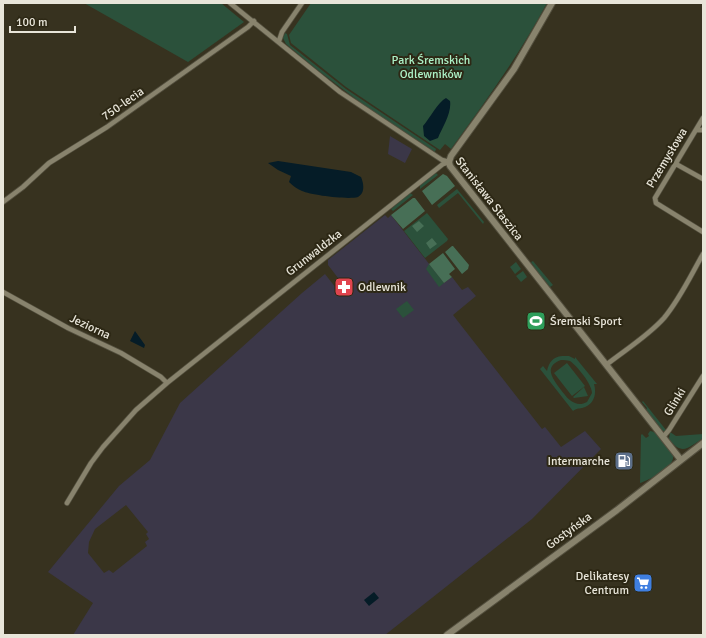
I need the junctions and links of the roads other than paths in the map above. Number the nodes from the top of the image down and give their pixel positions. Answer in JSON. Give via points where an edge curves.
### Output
{"nodes":[{"id":1,"x":230,"y":3,"type":"edge"},
{"id":2,"x":302,"y":3,"type":"edge"},
{"id":3,"x":552,"y":3,"type":"edge"},
{"id":4,"x":254,"y":21,"type":"junction"},
{"id":5,"x":279,"y":41,"type":"junction"},
{"id":6,"x":703,"y":118,"type":"edge"},
{"id":7,"x":696,"y":130,"type":"junction"},
{"id":8,"x":703,"y":130,"type":"edge"},
{"id":9,"x":449,"y":162,"type":"junction"},
{"id":10,"x":676,"y":164,"type":"junction"},
{"id":11,"x":703,"y":179,"type":"edge"},
{"id":12,"x":3,"y":202,"type":"edge"},
{"id":13,"x":703,"y":232,"type":"edge"},
{"id":14,"x":703,"y":254,"type":"edge"},
{"id":15,"x":3,"y":292,"type":"edge"},
{"id":16,"x":606,"y":365,"type":"junction"},
{"id":17,"x":703,"y":376,"type":"edge"},
{"id":18,"x":167,"y":383,"type":"junction"},
{"id":19,"x":663,"y":437,"type":"junction"},
{"id":20,"x":703,"y":443,"type":"edge"},
{"id":21,"x":681,"y":460,"type":"junction"},
{"id":22,"x":67,"y":503,"type":"dead end"},
{"id":23,"x":447,"y":635,"type":"edge"}],
"edges":[{"from":1,"to":4,"type":"street","name":"Stanisława Staszica"},
{"from":2,"to":5,"type":"street","via":[[282,32]]},
{"from":3,"to":9,"type":"main road","name":"Grunwaldzka","via":[[514,69]]},
{"from":4,"to":5,"type":"street","name":"Stanisława Staszica"},
{"from":4,"to":12,"type":"street","name":"750-lecia","via":[[103,130],[49,163]]},
{"from":5,"to":9,"type":"street","name":"Stanisława Staszica","via":[[350,98],[442,160]]},
{"from":6,"to":7,"type":"street","name":"Przemysłowa"},
{"from":7,"to":8,"type":"street"},
{"from":7,"to":10,"type":"street","name":"Przemysłowa"},
{"from":9,"to":16,"type":"main road","name":"Stanisława Staszica","via":[[452,170]]},
{"from":9,"to":18,"type":"street","name":"Grunwaldzka","via":[[443,164]]},
{"from":10,"to":11,"type":"street"},
{"from":10,"to":13,"type":"street","name":"Przemysłowa","via":[[655,198],[656,203]]},
{"from":14,"to":16,"type":"street","via":[[663,319]]},
{"from":15,"to":18,"type":"street","name":"Jeziorna","via":[[121,353]]},
{"from":16,"to":19,"type":"main road","name":"Stanisława Staszica"},
{"from":17,"to":19,"type":"street","name":"Glinki"},
{"from":18,"to":22,"type":"street","name":"Grunwaldzka","via":[[136,410],[103,447]]},
{"from":19,"to":21,"type":"main road","name":"Stanisława Staszica"},
{"from":20,"to":21,"type":"main road","name":"Gostyńska"},
{"from":21,"to":23,"type":"main road","name":"Gostyńska"}]}
